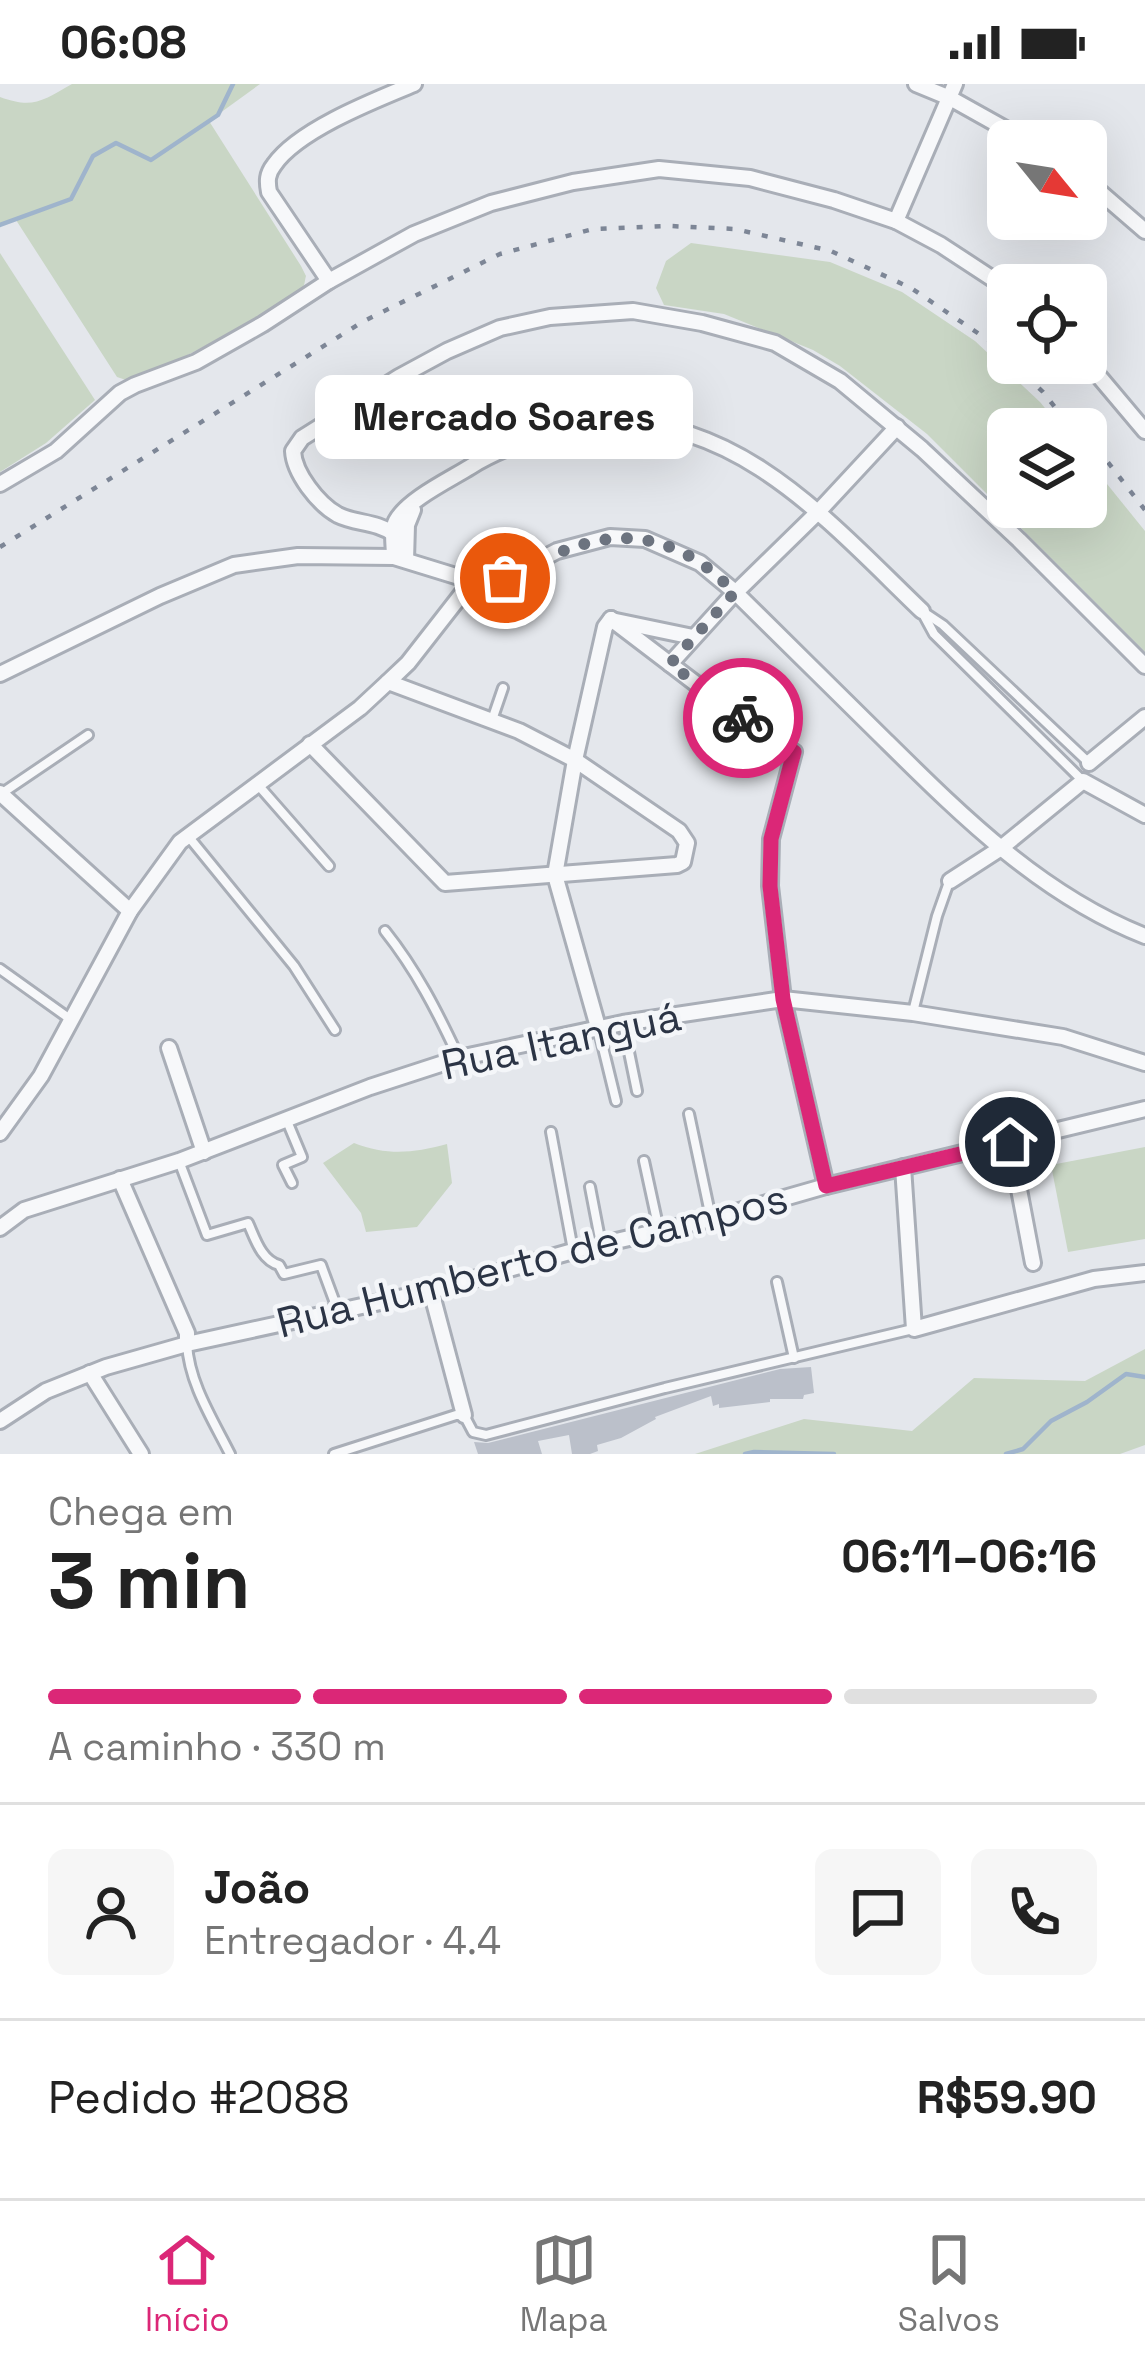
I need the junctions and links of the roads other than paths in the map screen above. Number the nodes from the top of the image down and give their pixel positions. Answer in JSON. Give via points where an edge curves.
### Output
{"nodes":[{"id":1,"x":414,"y":84,"type":"edge"},
{"id":2,"x":916,"y":84,"type":"edge"},
{"id":3,"x":953,"y":91,"type":"edge"},
{"id":4,"x":996,"y":120,"type":"edge"},
{"id":5,"x":1107,"y":198,"type":"edge"},
{"id":6,"x":896,"y":221,"type":"junction"},
{"id":7,"x":1145,"y":231,"type":"edge"},
{"id":8,"x":987,"y":276,"type":"edge"},
{"id":9,"x":329,"y":281,"type":"junction"},
{"id":10,"x":1105,"y":384,"type":"edge"},
{"id":11,"x":897,"y":427,"type":"junction"},
{"id":12,"x":1145,"y":431,"type":"edge"},
{"id":13,"x":0,"y":484,"type":"edge"},
{"id":14,"x":424,"y":496,"type":"junction"},
{"id":15,"x":407,"y":508,"type":"junction"},
{"id":16,"x":818,"y":512,"type":"junction"},
{"id":17,"x":363,"y":521,"type":"junction"},
{"id":18,"x":400,"y":530,"type":"junction"},
{"id":19,"x":400,"y":559,"type":"junction"},
{"id":20,"x":505,"y":578,"type":"junction"},
{"id":21,"x":472,"y":581,"type":"junction"},
{"id":22,"x":735,"y":592,"type":"junction"},
{"id":23,"x":532,"y":601,"type":"dead end"},
{"id":24,"x":922,"y":610,"type":"junction"},
{"id":25,"x":611,"y":620,"type":"junction"},
{"id":26,"x":693,"y":637,"type":"junction"},
{"id":27,"x":670,"y":664,"type":"junction"},
{"id":28,"x":1145,"y":666,"type":"edge"},
{"id":29,"x":0,"y":674,"type":"edge"},
{"id":30,"x":388,"y":682,"type":"junction"},
{"id":31,"x":503,"y":688,"type":"dead end"},
{"id":32,"x":1145,"y":717,"type":"edge"},
{"id":33,"x":492,"y":721,"type":"junction"},
{"id":34,"x":88,"y":735,"type":"dead end"},
{"id":35,"x":310,"y":744,"type":"junction"},
{"id":36,"x":575,"y":760,"type":"junction"},
{"id":37,"x":1090,"y":763,"type":"joint"},
{"id":38,"x":1082,"y":781,"type":"junction"},
{"id":39,"x":256,"y":784,"type":"junction"},
{"id":40,"x":1,"y":793,"type":"edge"},
{"id":41,"x":1145,"y":814,"type":"edge"},
{"id":42,"x":188,"y":836,"type":"junction"},
{"id":43,"x":1001,"y":848,"type":"junction"},
{"id":44,"x":329,"y":866,"type":"dead end"},
{"id":45,"x":555,"y":875,"type":"junction"},
{"id":46,"x":950,"y":881,"type":"joint"},
{"id":47,"x":130,"y":911,"type":"junction"},
{"id":48,"x":385,"y":931,"type":"dead end"},
{"id":49,"x":1145,"y":936,"type":"edge"},
{"id":50,"x":0,"y":970,"type":"edge"},
{"id":51,"x":783,"y":999,"type":"junction"},
{"id":52,"x":913,"y":1013,"type":"junction"},
{"id":53,"x":70,"y":1019,"type":"junction"},
{"id":54,"x":623,"y":1022,"type":"junction"},
{"id":55,"x":598,"y":1028,"type":"junction"},
{"id":56,"x":334,"y":1030,"type":"dead end"},
{"id":57,"x":169,"y":1048,"type":"dead end"},
{"id":58,"x":459,"y":1058,"type":"junction"},
{"id":59,"x":1145,"y":1063,"type":"edge"},
{"id":60,"x":637,"y":1091,"type":"dead end"},
{"id":61,"x":616,"y":1101,"type":"dead end"},
{"id":62,"x":1145,"y":1109,"type":"edge"},
{"id":63,"x":689,"y":1114,"type":"dead end"},
{"id":64,"x":287,"y":1119,"type":"junction"},
{"id":65,"x":2,"y":1124,"type":"edge"},
{"id":66,"x":551,"y":1132,"type":"dead end"},
{"id":67,"x":1010,"y":1142,"type":"junction"},
{"id":68,"x":204,"y":1152,"type":"junction"},
{"id":69,"x":179,"y":1161,"type":"junction"},
{"id":70,"x":644,"y":1161,"type":"dead end"},
{"id":71,"x":903,"y":1167,"type":"junction"},
{"id":72,"x":120,"y":1179,"type":"junction"},
{"id":73,"x":292,"y":1183,"type":"dead end"},
{"id":74,"x":826,"y":1186,"type":"junction"},
{"id":75,"x":590,"y":1187,"type":"dead end"},
{"id":76,"x":711,"y":1219,"type":"junction"},
{"id":77,"x":0,"y":1228,"type":"edge"},
{"id":78,"x":659,"y":1232,"type":"junction"},
{"id":79,"x":602,"y":1245,"type":"junction"},
{"id":80,"x":573,"y":1251,"type":"junction"},
{"id":81,"x":1033,"y":1263,"type":"dead end"},
{"id":82,"x":1145,"y":1273,"type":"edge"},
{"id":83,"x":777,"y":1282,"type":"dead end"},
{"id":84,"x":431,"y":1291,"type":"junction"},
{"id":85,"x":339,"y":1312,"type":"junction"},
{"id":86,"x":914,"y":1329,"type":"junction"},
{"id":87,"x":187,"y":1344,"type":"junction"},
{"id":88,"x":794,"y":1358,"type":"junction"},
{"id":89,"x":90,"y":1373,"type":"junction"},
{"id":90,"x":464,"y":1415,"type":"junction"},
{"id":91,"x":0,"y":1420,"type":"edge"},
{"id":92,"x":141,"y":1454,"type":"edge"},
{"id":93,"x":230,"y":1454,"type":"edge"},
{"id":94,"x":334,"y":1454,"type":"edge"}],
"edges":[{"from":1,"to":9,"type":"street","via":[[363,104],[272,167],[268,192]]},
{"from":2,"to":3,"type":"street"},
{"from":3,"to":4,"type":"street"},
{"from":3,"to":6,"type":"street"},
{"from":5,"to":7,"type":"street"},
{"from":6,"to":8,"type":"street"},
{"from":6,"to":9,"type":"street","via":[[750,178],[659,170],[491,203]]},
{"from":9,"to":13,"type":"street","via":[[196,362],[120,393],[56,451]]},
{"from":10,"to":12,"type":"street"},
{"from":11,"to":16,"type":"street"},
{"from":11,"to":17,"type":"street","via":[[775,343],[633,310],[550,317],[448,351],[296,444],[294,466],[328,508]]},
{"from":11,"to":28,"type":"street"},
{"from":14,"to":15,"type":"street"},
{"from":14,"to":16,"type":"street","via":[[483,459],[546,435],[638,425],[701,438],[752,462]]},
{"from":14,"to":18,"type":"street"},
{"from":15,"to":17,"type":"street"},
{"from":15,"to":18,"type":"street"},
{"from":16,"to":22,"type":"street"},
{"from":16,"to":24,"type":"street"},
{"from":17,"to":18,"type":"street"},
{"from":18,"to":19,"type":"street"},
{"from":19,"to":21,"type":"street"},
{"from":19,"to":29,"type":"street","via":[[298,556],[235,565]]},
{"from":20,"to":21,"type":"street"},
{"from":20,"to":22,"type":"street","via":[[557,551],[610,537],[645,539],[700,562]]},
{"from":20,"to":23,"type":"lane"},
{"from":21,"to":30,"type":"street"},
{"from":22,"to":26,"type":"street"},
{"from":22,"to":43,"type":"street"},
{"from":24,"to":37,"type":"lane"},
{"from":24,"to":38,"type":"lane","via":[[934,634]]},
{"from":25,"to":26,"type":"street"},
{"from":25,"to":27,"type":"street"},
{"from":25,"to":36,"type":"street"},
{"from":26,"to":27,"type":"street"},
{"from":27,"to":51,"type":"street","via":[[794,752],[771,839]]},
{"from":30,"to":33,"type":"street"},
{"from":30,"to":35,"type":"street"},
{"from":31,"to":33,"type":"lane"},
{"from":32,"to":37,"type":"street"},
{"from":33,"to":36,"type":"street"},
{"from":34,"to":40,"type":"lane"},
{"from":35,"to":39,"type":"street"},
{"from":35,"to":45,"type":"street","via":[[440,880]]},
{"from":36,"to":45,"type":"street"},
{"from":36,"to":45,"type":"street","via":[[687,843],[677,866]]},
{"from":38,"to":41,"type":"street"},
{"from":38,"to":43,"type":"street"},
{"from":39,"to":42,"type":"street"},
{"from":39,"to":44,"type":"lane"},
{"from":40,"to":47,"type":"street"},
{"from":42,"to":47,"type":"street"},
{"from":42,"to":56,"type":"lane","via":[[294,966]]},
{"from":43,"to":46,"type":"street"},
{"from":43,"to":49,"type":"street","via":[[1092,912]]},
{"from":45,"to":55,"type":"street"},
{"from":46,"to":52,"type":"lane"},
{"from":47,"to":53,"type":"street"},
{"from":48,"to":58,"type":"lane","via":[[412,965]]},
{"from":50,"to":53,"type":"lane"},
{"from":51,"to":52,"type":"street","name":"Rua Itanguá"},
{"from":51,"to":54,"type":"street","name":"Rua Itanguá"},
{"from":51,"to":74,"type":"street"},
{"from":52,"to":59,"type":"street","name":"Rua Itanguá","via":[[1063,1037]]},
{"from":53,"to":65,"type":"street","via":[[41,1076]]},
{"from":54,"to":55,"type":"street","name":"Rua Itanguá"},
{"from":54,"to":60,"type":"lane"},
{"from":55,"to":58,"type":"street","name":"Rua Itanguá"},
{"from":55,"to":61,"type":"lane"},
{"from":57,"to":68,"type":"street"},
{"from":58,"to":64,"type":"street","name":"Rua Itanguá"},
{"from":62,"to":67,"type":"street","name":"Rua Humberto de Campos"},
{"from":63,"to":76,"type":"lane"},
{"from":64,"to":68,"type":"street","name":"Rua Itanguá"},
{"from":64,"to":73,"type":"lane","via":[[302,1157],[283,1165]]},
{"from":66,"to":80,"type":"lane"},
{"from":67,"to":71,"type":"street","name":"Rua Humberto de Campos"},
{"from":67,"to":81,"type":"street"},
{"from":68,"to":69,"type":"street","name":"Rua Itanguá"},
{"from":69,"to":72,"type":"street","name":"Rua Itanguá"},
{"from":69,"to":85,"type":"lane","via":[[207,1234],[248,1223],[284,1274],[321,1265]]},
{"from":70,"to":78,"type":"lane"},
{"from":71,"to":74,"type":"street","name":"Rua Humberto de Campos"},
{"from":71,"to":86,"type":"street"},
{"from":72,"to":77,"type":"street","name":"Rua Itanguá","via":[[24,1210]]},
{"from":72,"to":87,"type":"street"},
{"from":74,"to":76,"type":"street","name":"Rua Humberto de Campos"},
{"from":75,"to":79,"type":"lane"},
{"from":76,"to":78,"type":"street","name":"Rua Humberto de Campos"},
{"from":78,"to":79,"type":"street","name":"Rua Humberto de Campos"},
{"from":79,"to":80,"type":"street","name":"Rua Humberto de Campos"},
{"from":80,"to":84,"type":"street","name":"Rua Humberto de Campos"},
{"from":82,"to":86,"type":"street","via":[[1094,1279]]},
{"from":83,"to":88,"type":"lane"},
{"from":84,"to":85,"type":"street","name":"Rua Humberto de Campos"},
{"from":84,"to":90,"type":"street"},
{"from":85,"to":87,"type":"street","name":"Rua Humberto de Campos"},
{"from":86,"to":88,"type":"lane"},
{"from":87,"to":89,"type":"street","name":"Rua Humberto de Campos"},
{"from":87,"to":93,"type":"lane","via":[[202,1399]]},
{"from":88,"to":90,"type":"lane","via":[[486,1435],[469,1430]]},
{"from":89,"to":91,"type":"street","name":"Rua Humberto de Campos"},
{"from":89,"to":92,"type":"street"},
{"from":90,"to":94,"type":"lane"}]}
